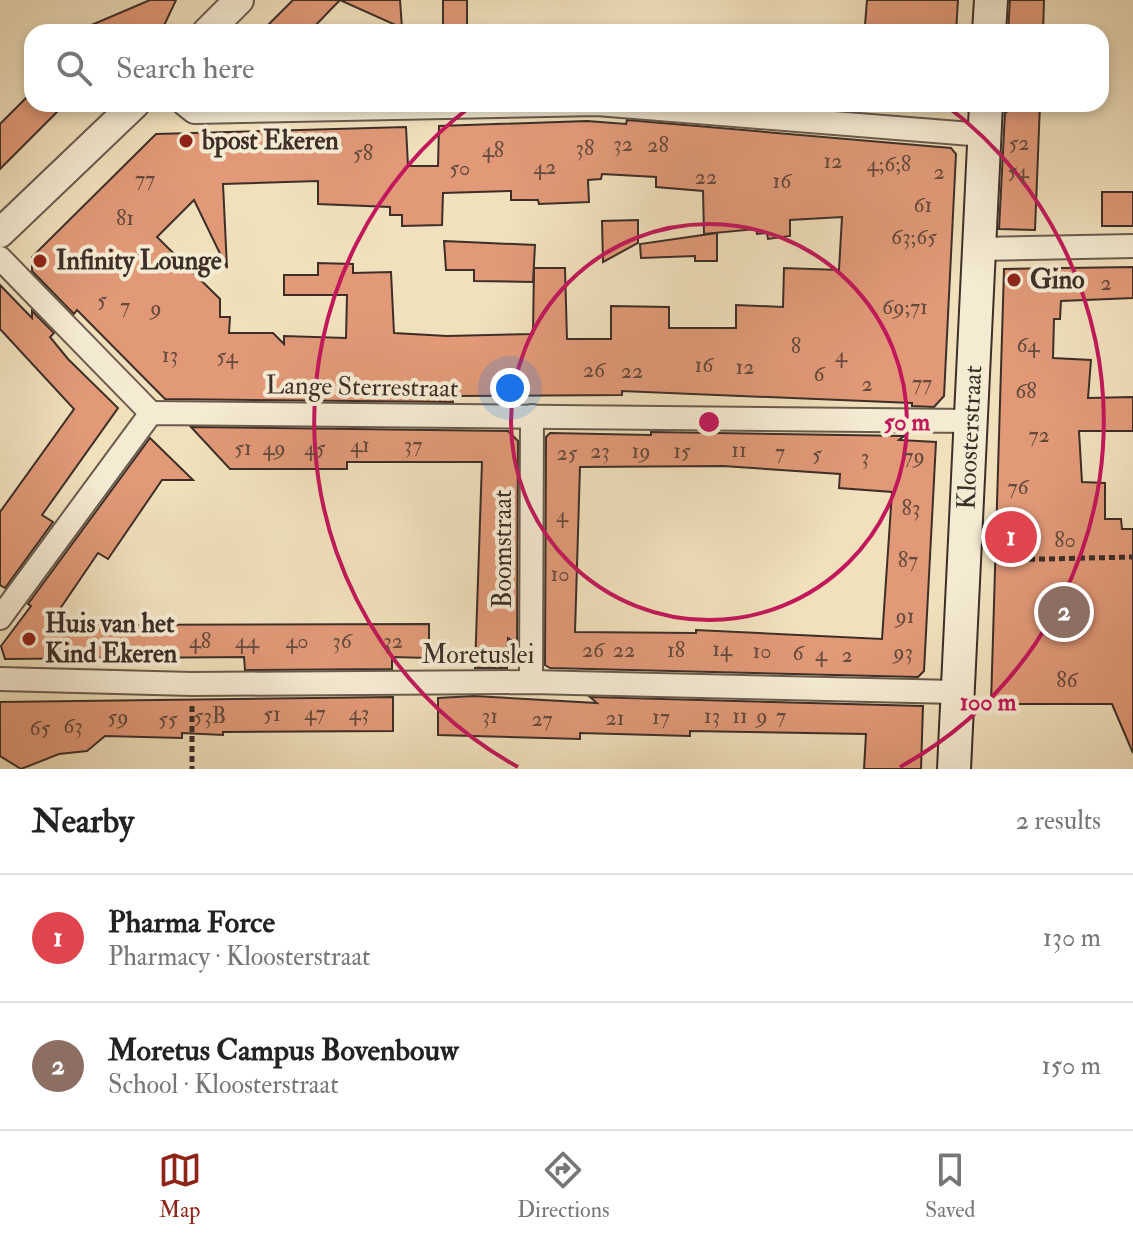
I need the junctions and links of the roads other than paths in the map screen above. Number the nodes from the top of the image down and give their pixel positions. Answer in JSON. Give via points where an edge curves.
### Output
{"nodes":[{"id":1,"x":239,"y":0,"type":"edge"},
{"id":2,"x":991,"y":0,"type":"edge"},
{"id":3,"x":215,"y":24,"type":"edge"},
{"id":4,"x":990,"y":24,"type":"edge"},
{"id":5,"x":127,"y":112,"type":"edge"},
{"id":6,"x":804,"y":112,"type":"edge"},
{"id":7,"x":985,"y":119,"type":"edge"},
{"id":8,"x":0,"y":233,"type":"edge"},
{"id":9,"x":1133,"y":246,"type":"edge"},
{"id":10,"x":977,"y":249,"type":"junction"},
{"id":11,"x":0,"y":258,"type":"edge"},
{"id":12,"x":151,"y":413,"type":"junction"},
{"id":13,"x":532,"y":416,"type":"junction"},
{"id":14,"x":971,"y":421,"type":"junction"},
{"id":15,"x":0,"y":618,"type":"edge"},
{"id":16,"x":0,"y":679,"type":"edge"},
{"id":17,"x":531,"y":682,"type":"junction"},
{"id":18,"x":955,"y":692,"type":"junction"},
{"id":19,"x":954,"y":769,"type":"edge"}],
"edges":[{"from":1,"to":3,"type":"street"},
{"from":2,"to":4,"type":"main road"},
{"from":5,"to":8,"type":"street"},
{"from":6,"to":7,"type":"street"},
{"from":7,"to":10,"type":"main road","name":"Kloosterstraat"},
{"from":9,"to":10,"type":"street"},
{"from":10,"to":14,"type":"main road","name":"Kloosterstraat"},
{"from":11,"to":12,"type":"street"},
{"from":12,"to":13,"type":"street","name":"Lange Sterrestraat"},
{"from":12,"to":15,"type":"street"},
{"from":13,"to":14,"type":"street","name":"Lange Sterrestraat"},
{"from":13,"to":17,"type":"street","name":"Boomstraat"},
{"from":14,"to":18,"type":"main road","name":"Kloosterstraat"},
{"from":16,"to":17,"type":"street","name":"Moretuslei"},
{"from":17,"to":18,"type":"street","name":"Moretuslei"},
{"from":18,"to":19,"type":"main road","name":"Kloosterstraat"}]}
